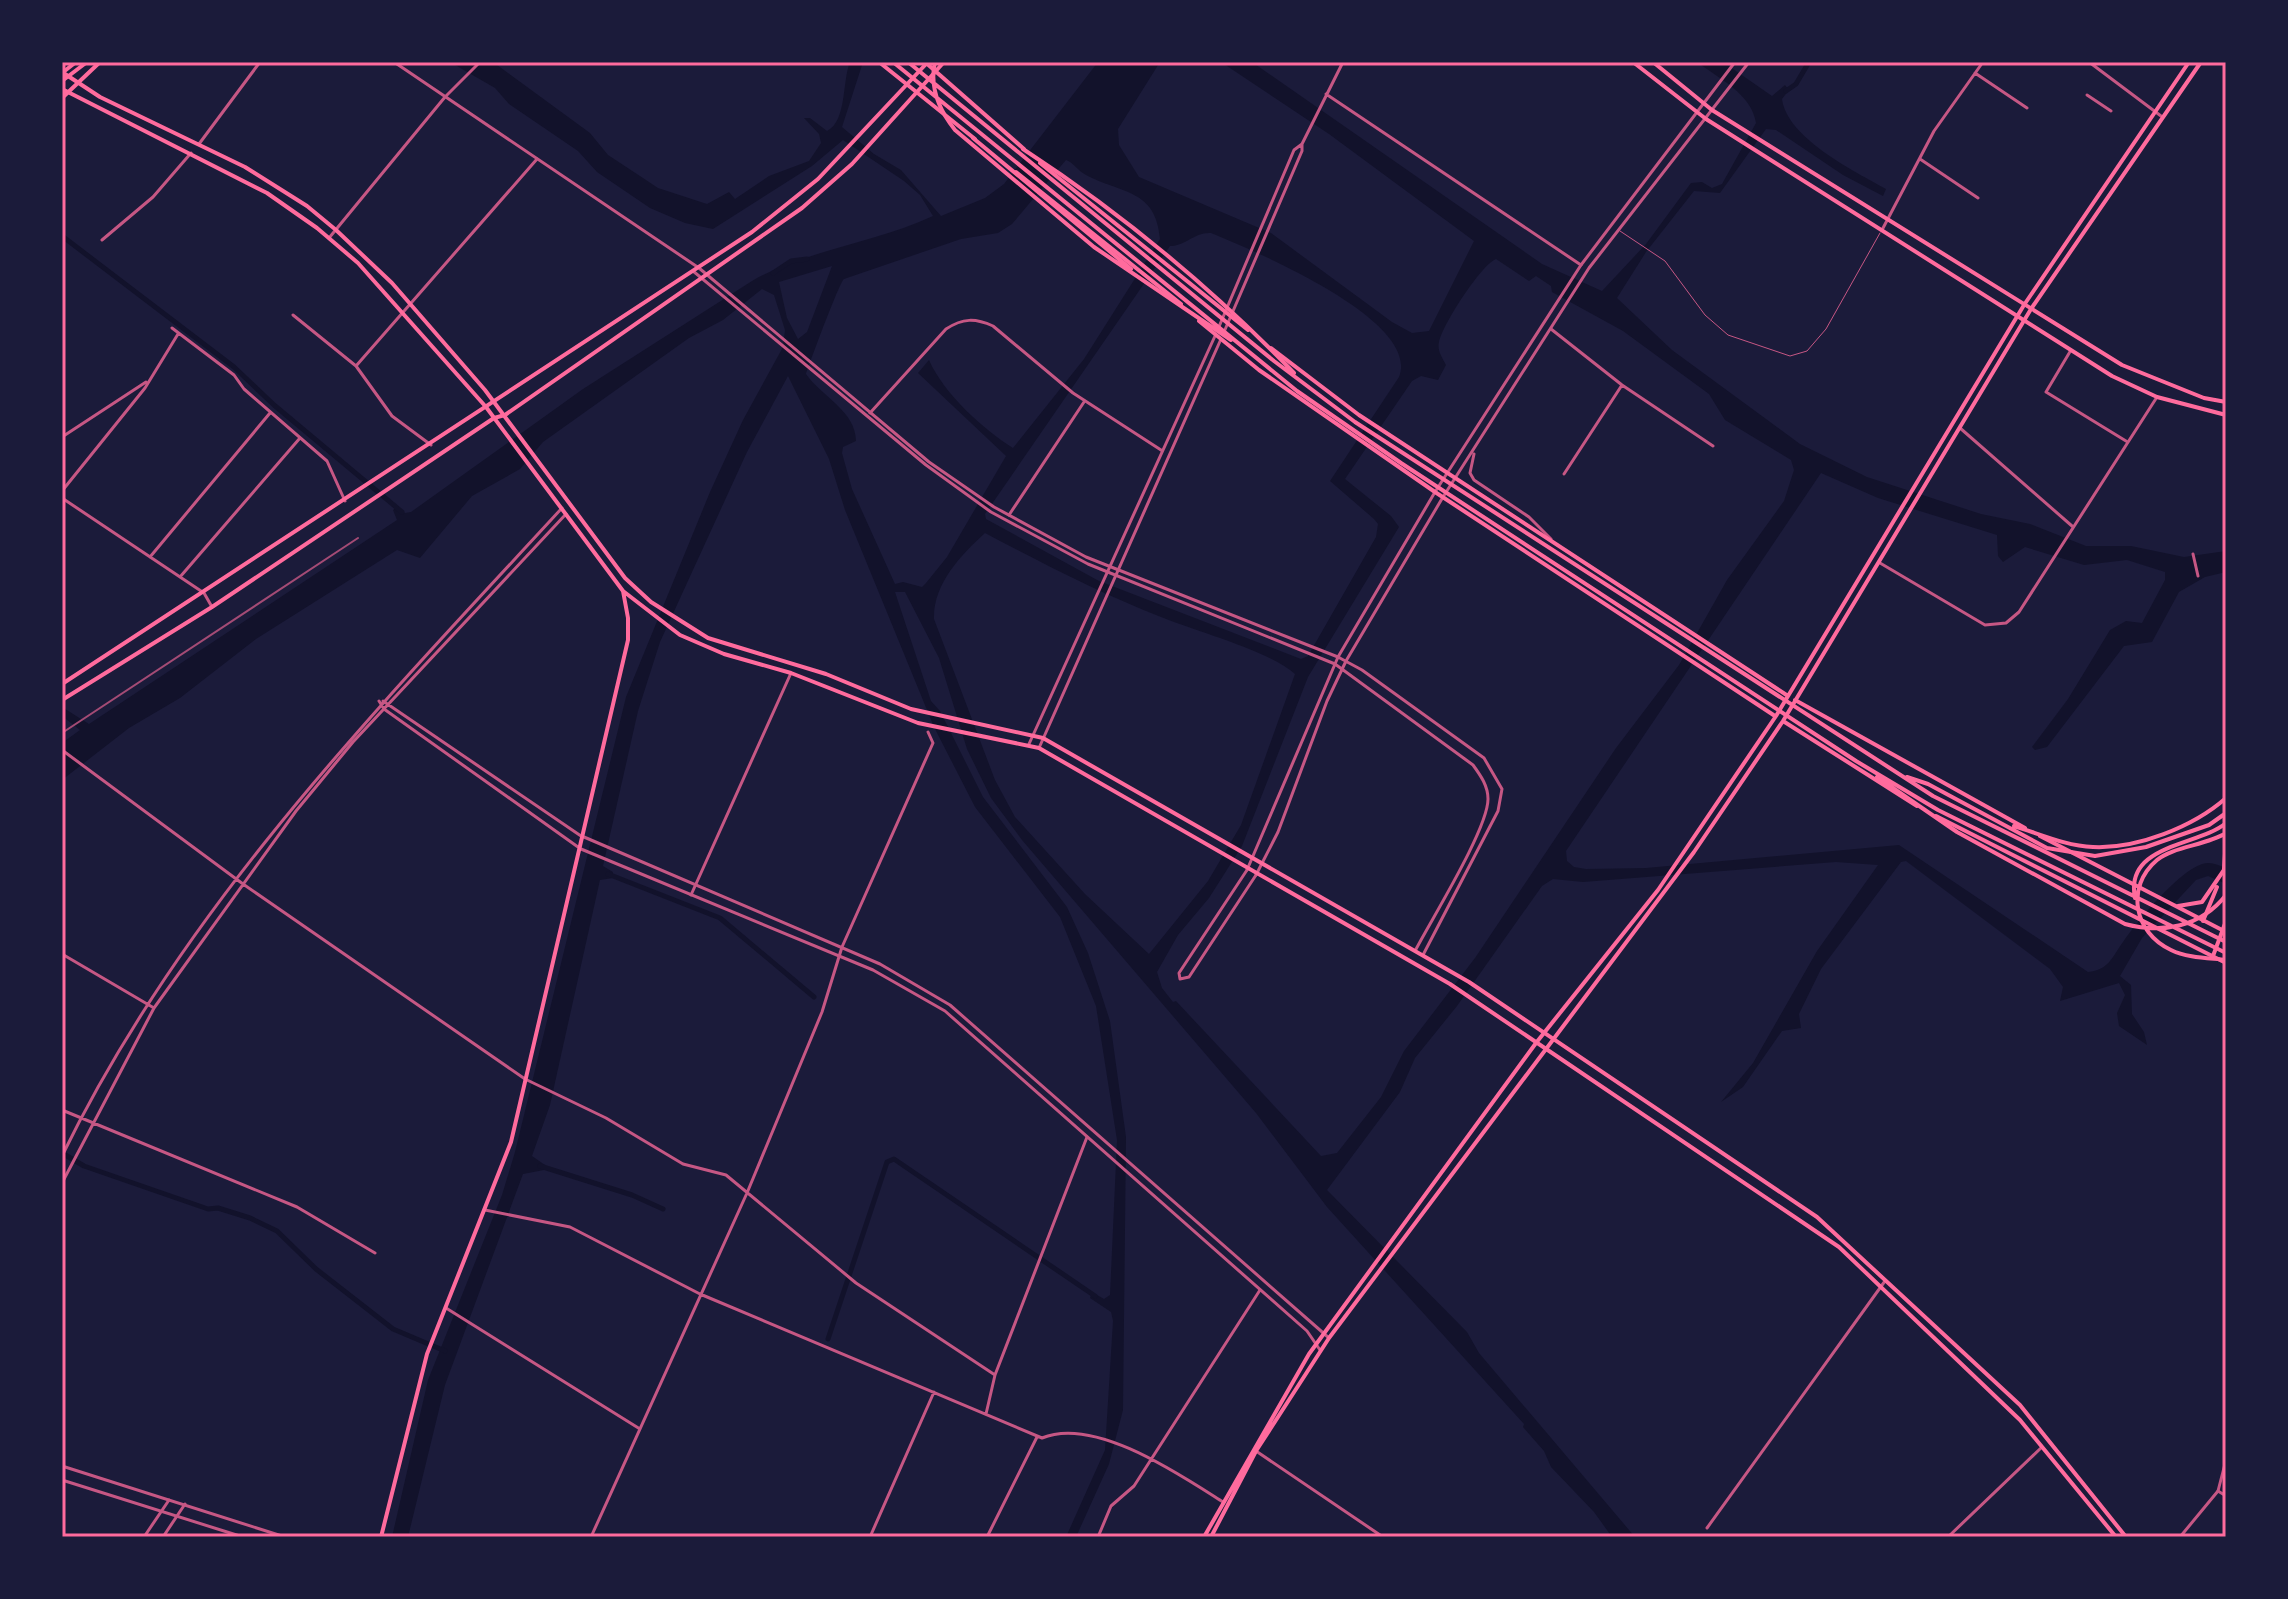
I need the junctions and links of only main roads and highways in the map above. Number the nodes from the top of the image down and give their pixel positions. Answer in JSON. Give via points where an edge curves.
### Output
{"nodes":[{"id":1,"x":76,"y":62,"type":"edge"},
{"id":2,"x":87,"y":62,"type":"edge"},
{"id":3,"x":100,"y":62,"type":"edge"},
{"id":4,"x":879,"y":62,"type":"edge"},
{"id":5,"x":893,"y":62,"type":"edge"},
{"id":6,"x":908,"y":62,"type":"edge"},
{"id":7,"x":926,"y":62,"type":"edge"},
{"id":8,"x":935,"y":62,"type":"edge"},
{"id":9,"x":944,"y":62,"type":"edge"},
{"id":10,"x":1633,"y":62,"type":"edge"},
{"id":11,"x":1653,"y":62,"type":"edge"},
{"id":12,"x":2189,"y":62,"type":"edge"},
{"id":13,"x":2201,"y":62,"type":"edge"},
{"id":14,"x":62,"y":72,"type":"edge"},
{"id":15,"x":936,"y":72,"type":"junction"},
{"id":16,"x":62,"y":81,"type":"edge"},
{"id":17,"x":907,"y":84,"type":"junction"},
{"id":18,"x":78,"y":85,"type":"junction"},
{"id":19,"x":62,"y":89,"type":"edge"},
{"id":20,"x":915,"y":91,"type":"junction"},
{"id":21,"x":69,"y":93,"type":"junction"},
{"id":22,"x":62,"y":98,"type":"edge"},
{"id":23,"x":973,"y":138,"type":"junction"},
{"id":24,"x":1022,"y":148,"type":"junction"},
{"id":25,"x":1138,"y":277,"type":"junction"},
{"id":26,"x":2024,"y":305,"type":"junction"},
{"id":27,"x":2031,"y":309,"type":"junction"},
{"id":28,"x":2018,"y":317,"type":"junction"},
{"id":29,"x":2024,"y":321,"type":"junction"},
{"id":30,"x":1242,"y":346,"type":"junction"},
{"id":31,"x":1304,"y":384,"type":"junction"},
{"id":32,"x":495,"y":402,"type":"junction"},
{"id":33,"x":2226,"y":402,"type":"edge"},
{"id":34,"x":486,"y":407,"type":"junction"},
{"id":35,"x":505,"y":415,"type":"junction"},
{"id":36,"x":2226,"y":415,"type":"edge"},
{"id":37,"x":494,"y":418,"type":"junction"},
{"id":38,"x":623,"y":591,"type":"junction"},
{"id":39,"x":62,"y":684,"type":"edge"},
{"id":40,"x":1788,"y":696,"type":"junction"},
{"id":41,"x":63,"y":700,"type":"edge"},
{"id":42,"x":1795,"y":701,"type":"junction"},
{"id":43,"x":1776,"y":716,"type":"junction"},
{"id":44,"x":1783,"y":721,"type":"junction"},
{"id":45,"x":1856,"y":761,"type":"junction"},
{"id":46,"x":1898,"y":774,"type":"junction"},
{"id":47,"x":2226,"y":798,"type":"edge"},
{"id":48,"x":2226,"y":813,"type":"edge"},
{"id":49,"x":2004,"y":823,"type":"junction"},
{"id":50,"x":2226,"y":823,"type":"edge"},
{"id":51,"x":2226,"y":833,"type":"edge"},
{"id":52,"x":2226,"y":839,"type":"edge"},
{"id":53,"x":2225,"y":869,"type":"edge"},
{"id":54,"x":2217,"y":884,"type":"junction"},
{"id":55,"x":2226,"y":895,"type":"edge"},
{"id":56,"x":2171,"y":905,"type":"junction"},
{"id":57,"x":2137,"y":906,"type":"junction"},
{"id":58,"x":2203,"y":921,"type":"junction"},
{"id":59,"x":2226,"y":921,"type":"edge"},
{"id":60,"x":2224,"y":931,"type":"edge"},
{"id":61,"x":2226,"y":942,"type":"edge"},
{"id":62,"x":2226,"y":953,"type":"edge"},
{"id":63,"x":2213,"y":956,"type":"junction"},
{"id":64,"x":2226,"y":962,"type":"edge"},
{"id":65,"x":1543,"y":1034,"type":"junction"},
{"id":66,"x":1551,"y":1041,"type":"junction"},
{"id":67,"x":1536,"y":1043,"type":"junction"},
{"id":68,"x":1544,"y":1049,"type":"junction"},
{"id":69,"x":1326,"y":1335,"type":"junction"},
{"id":70,"x":381,"y":1537,"type":"edge"},
{"id":71,"x":1204,"y":1537,"type":"edge"},
{"id":72,"x":1211,"y":1537,"type":"edge"},
{"id":73,"x":2116,"y":1537,"type":"edge"},
{"id":74,"x":2126,"y":1537,"type":"edge"}],
"edges":[{"from":1,"to":14,"type":"main road"},
{"from":2,"to":16,"type":"main road"},
{"from":3,"to":18,"type":"main road"},
{"from":4,"to":17,"type":"main road"},
{"from":5,"to":30,"type":"main road"},
{"from":6,"to":31,"type":"main road"},
{"from":7,"to":15,"type":"main road"},
{"from":7,"to":17,"type":"main road"},
{"from":8,"to":25,"type":"main road","via":[[934,90],[941,113],[955,130],[1094,247]]},
{"from":9,"to":15,"type":"main road"},
{"from":10,"to":28,"type":"main road","via":[[1706,119]]},
{"from":11,"to":26,"type":"main road","via":[[1741,129]]},
{"from":12,"to":26,"type":"main road"},
{"from":13,"to":27,"type":"main road"},
{"from":14,"to":18,"type":"main road"},
{"from":15,"to":20,"type":"main road"},
{"from":15,"to":24,"type":"main road"},
{"from":17,"to":20,"type":"main road"},
{"from":17,"to":32,"type":"main road","via":[[818,179],[752,232]]},
{"from":18,"to":21,"type":"main road"},
{"from":18,"to":32,"type":"main road","via":[[264,178],[336,230],[411,305]]},
{"from":19,"to":21,"type":"main road"},
{"from":20,"to":23,"type":"main road"},
{"from":20,"to":35,"type":"main road","via":[[852,164],[812,199]]},
{"from":21,"to":22,"type":"main road"},
{"from":21,"to":34,"type":"main road","via":[[267,193],[329,238]]},
{"from":23,"to":25,"type":"main road"},
{"from":23,"to":43,"type":"main road","via":[[1134,263],[1221,340],[1435,492]]},
{"from":24,"to":31,"type":"main road","via":[[1142,234],[1258,335]]},
{"from":24,"to":40,"type":"main road","via":[[1361,416]]},
{"from":25,"to":30,"type":"main road"},
{"from":26,"to":27,"type":"main road"},
{"from":26,"to":28,"type":"main road"},
{"from":27,"to":29,"type":"main road"},
{"from":27,"to":33,"type":"main road","via":[[2122,365]]},
{"from":28,"to":29,"type":"main road"},
{"from":28,"to":40,"type":"main road"},
{"from":29,"to":36,"type":"main road","via":[[2157,397]]},
{"from":29,"to":42,"type":"main road"},
{"from":30,"to":45,"type":"main road","via":[[1401,463]]},
{"from":31,"to":46,"type":"main road"},
{"from":32,"to":34,"type":"main road"},
{"from":32,"to":35,"type":"main road"},
{"from":34,"to":37,"type":"main road"},
{"from":34,"to":39,"type":"main road"},
{"from":35,"to":37,"type":"main road"},
{"from":35,"to":65,"type":"main road","via":[[636,589],[708,638],[826,674],[922,712],[1043,738],[1456,974]]},
{"from":37,"to":38,"type":"main road"},
{"from":37,"to":41,"type":"main road"},
{"from":38,"to":67,"type":"main road","via":[[668,626],[724,654],[791,673],[928,729],[1039,748],[1450,984]]},
{"from":38,"to":70,"type":"main road","via":[[628,640],[528,1080],[511,1142],[427,1354]]},
{"from":40,"to":42,"type":"main road"},
{"from":40,"to":43,"type":"main road"},
{"from":42,"to":44,"type":"main road"},
{"from":42,"to":56,"type":"main road"},
{"from":43,"to":44,"type":"main road"},
{"from":43,"to":65,"type":"main road","via":[[1665,879]]},
{"from":44,"to":63,"type":"main road","via":[[1900,797]]},
{"from":44,"to":66,"type":"main road","via":[[1694,852]]},
{"from":45,"to":55,"type":"main road","via":[[1957,832],[2125,924],[2147,930],[2180,926],[2217,907]]},
{"from":45,"to":62,"type":"main road","via":[[1938,810]]},
{"from":46,"to":49,"type":"main road"},
{"from":46,"to":61,"type":"main road","via":[[1979,820]]},
{"from":47,"to":49,"type":"main road","via":[[2187,823],[2121,844],[2062,842]]},
{"from":48,"to":49,"type":"main road","via":[[2209,825],[2127,853],[2095,856],[2047,848]]},
{"from":50,"to":57,"type":"main road","via":[[2151,856],[2133,889]]},
{"from":51,"to":57,"type":"main road","via":[[2159,858],[2143,876]]},
{"from":52,"to":53,"type":"main road"},
{"from":53,"to":54,"type":"main road"},
{"from":54,"to":56,"type":"main road","via":[[2196,905]]},
{"from":54,"to":58,"type":"main road"},
{"from":56,"to":58,"type":"main road"},
{"from":57,"to":64,"type":"main road","via":[[2142,924],[2156,941],[2173,951]]},
{"from":58,"to":60,"type":"main road"},
{"from":59,"to":60,"type":"main road"},
{"from":60,"to":63,"type":"main road"},
{"from":63,"to":64,"type":"main road"},
{"from":65,"to":66,"type":"main road"},
{"from":65,"to":67,"type":"main road"},
{"from":66,"to":68,"type":"main road"},
{"from":66,"to":74,"type":"main road","via":[[1817,1217],[2020,1405]]},
{"from":67,"to":68,"type":"main road"},
{"from":67,"to":69,"type":"main road"},
{"from":68,"to":69,"type":"main road"},
{"from":68,"to":73,"type":"main road","via":[[1839,1247],[2020,1420]]},
{"from":69,"to":71,"type":"main road"},
{"from":69,"to":72,"type":"main road"}]}
